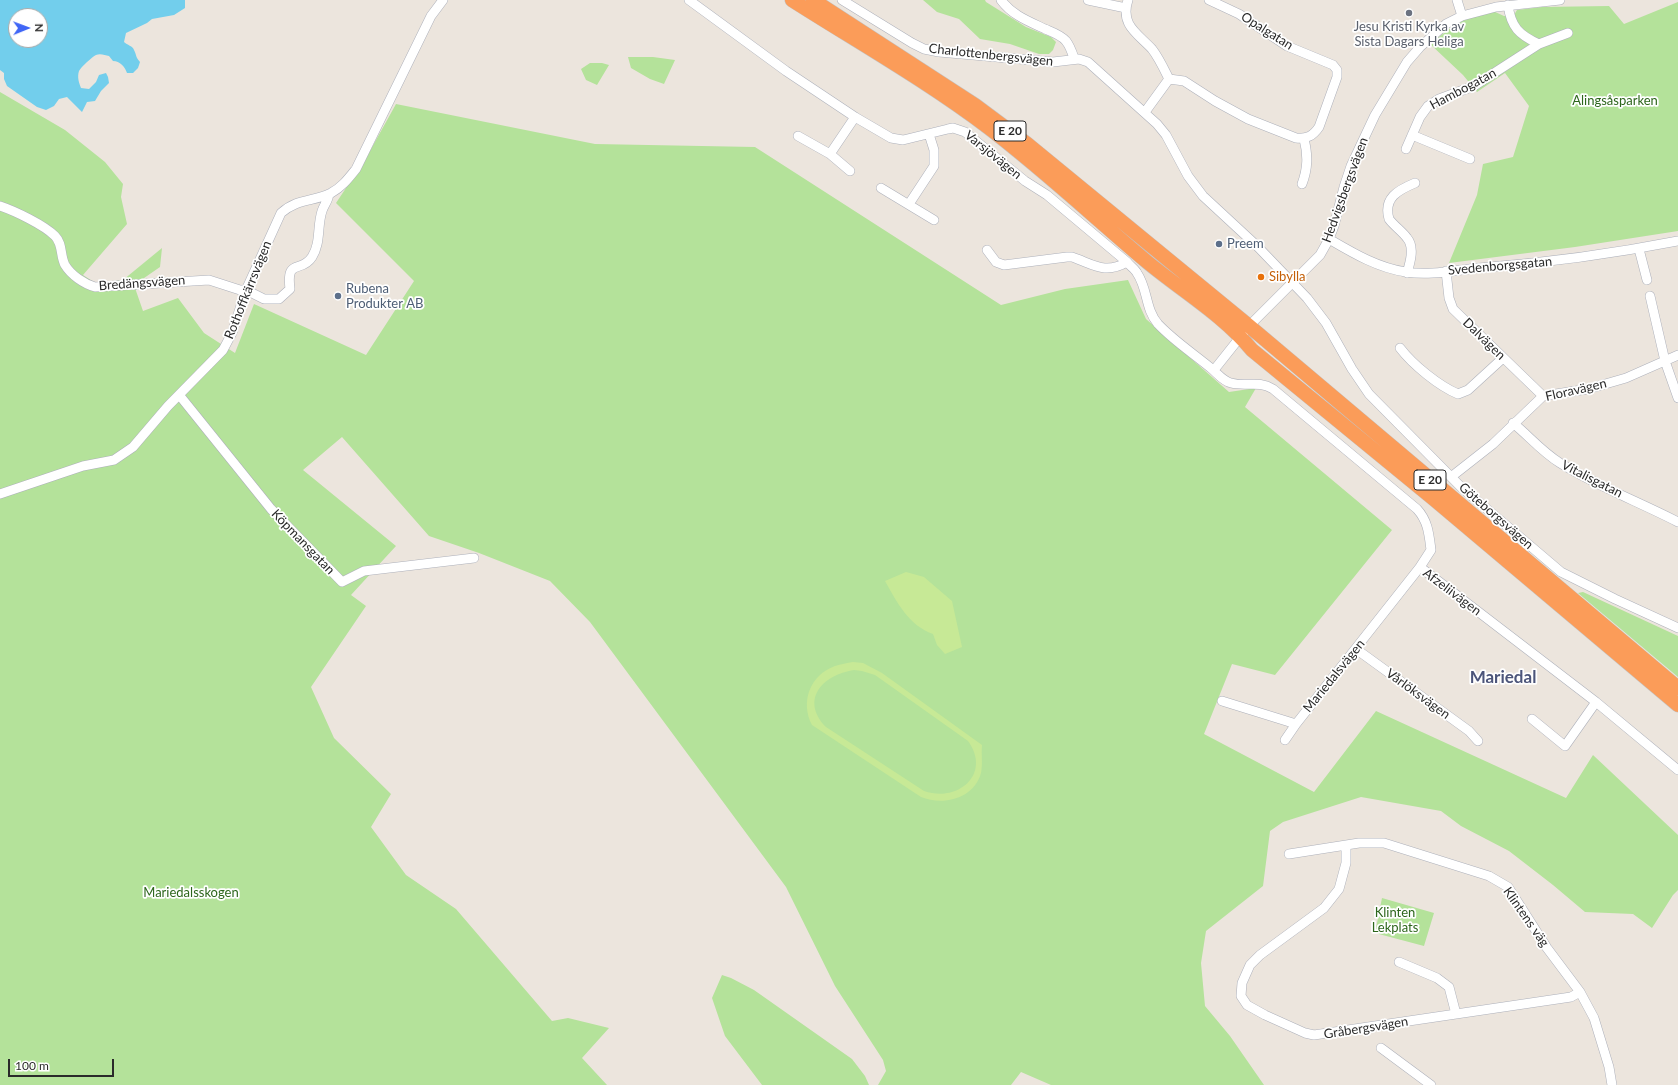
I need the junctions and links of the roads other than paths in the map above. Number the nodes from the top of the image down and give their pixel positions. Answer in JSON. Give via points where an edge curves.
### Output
{"nodes":[{"id":1,"x":443,"y":0,"type":"edge"},
{"id":2,"x":690,"y":0,"type":"edge"},
{"id":3,"x":792,"y":0,"type":"edge"},
{"id":4,"x":813,"y":0,"type":"edge"},
{"id":5,"x":842,"y":0,"type":"edge"},
{"id":6,"x":1001,"y":0,"type":"edge"},
{"id":7,"x":1088,"y":0,"type":"edge"},
{"id":8,"x":1209,"y":0,"type":"edge"},
{"id":9,"x":1457,"y":0,"type":"edge"},
{"id":10,"x":1560,"y":0,"type":"edge"},
{"id":11,"x":1127,"y":4,"type":"edge"},
{"id":12,"x":1508,"y":5,"type":"junction"},
{"id":13,"x":825,"y":14,"type":"junction"},
{"id":14,"x":1462,"y":16,"type":"junction"},
{"id":15,"x":1568,"y":33,"type":"dead end"},
{"id":16,"x":1539,"y":44,"type":"junction"},
{"id":17,"x":1074,"y":58,"type":"junction"},
{"id":18,"x":1169,"y":79,"type":"junction"},
{"id":19,"x":1145,"y":112,"type":"junction"},
{"id":20,"x":855,"y":117,"type":"junction"},
{"id":21,"x":929,"y":134,"type":"junction"},
{"id":22,"x":1412,"y":134,"type":"junction"},
{"id":23,"x":798,"y":136,"type":"dead end"},
{"id":24,"x":1304,"y":139,"type":"junction"},
{"id":25,"x":1406,"y":149,"type":"dead end"},
{"id":26,"x":830,"y":154,"type":"junction"},
{"id":27,"x":1470,"y":159,"type":"dead end"},
{"id":28,"x":850,"y":171,"type":"dead end"},
{"id":29,"x":1415,"y":183,"type":"dead end"},
{"id":30,"x":1302,"y":184,"type":"dead end"},
{"id":31,"x":881,"y":188,"type":"dead end"},
{"id":32,"x":329,"y":194,"type":"junction"},
{"id":33,"x":909,"y":204,"type":"junction"},
{"id":34,"x":0,"y":206,"type":"edge"},
{"id":35,"x":934,"y":220,"type":"dead end"},
{"id":36,"x":1329,"y":239,"type":"junction"},
{"id":37,"x":1678,"y":241,"type":"edge"},
{"id":38,"x":1639,"y":249,"type":"junction"},
{"id":39,"x":987,"y":250,"type":"dead end"},
{"id":40,"x":1127,"y":262,"type":"junction"},
{"id":41,"x":1446,"y":271,"type":"junction"},
{"id":42,"x":1407,"y":273,"type":"junction"},
{"id":43,"x":1647,"y":280,"type":"dead end"},
{"id":44,"x":1293,"y":283,"type":"junction"},
{"id":45,"x":246,"y":290,"type":"junction"},
{"id":46,"x":1650,"y":296,"type":"dead end"},
{"id":47,"x":1245,"y":331,"type":"junction"},
{"id":48,"x":1400,"y":348,"type":"dead end"},
{"id":49,"x":1678,"y":355,"type":"edge"},
{"id":50,"x":1503,"y":358,"type":"junction"},
{"id":51,"x":1665,"y":361,"type":"junction"},
{"id":52,"x":1214,"y":370,"type":"junction"},
{"id":53,"x":180,"y":396,"type":"junction"},
{"id":54,"x":1543,"y":396,"type":"junction"},
{"id":55,"x":1678,"y":398,"type":"edge"},
{"id":56,"x":1513,"y":423,"type":"junction"},
{"id":57,"x":1451,"y":477,"type":"junction"},
{"id":58,"x":0,"y":494,"type":"edge"},
{"id":59,"x":1678,"y":522,"type":"edge"},
{"id":60,"x":474,"y":558,"type":"dead end"},
{"id":61,"x":1420,"y":568,"type":"junction"},
{"id":62,"x":1678,"y":628,"type":"edge"},
{"id":63,"x":1356,"y":649,"type":"junction"},
{"id":64,"x":1678,"y":688,"type":"edge"},
{"id":65,"x":1222,"y":701,"type":"dead end"},
{"id":66,"x":1596,"y":702,"type":"junction"},
{"id":67,"x":1678,"y":705,"type":"edge"},
{"id":68,"x":1532,"y":719,"type":"dead end"},
{"id":69,"x":1296,"y":724,"type":"junction"},
{"id":70,"x":1285,"y":740,"type":"dead end"},
{"id":71,"x":1478,"y":741,"type":"dead end"},
{"id":72,"x":1678,"y":770,"type":"edge"},
{"id":73,"x":1346,"y":846,"type":"junction"},
{"id":74,"x":1289,"y":854,"type":"dead end"},
{"id":75,"x":1399,"y":962,"type":"dead end"},
{"id":76,"x":1580,"y":992,"type":"junction"},
{"id":77,"x":1456,"y":1014,"type":"junction"},
{"id":78,"x":1381,"y":1048,"type":"dead end"},
{"id":79,"x":1431,"y":1085,"type":"edge"},
{"id":80,"x":1612,"y":1085,"type":"edge"}],
"edges":[{"from":1,"to":32,"type":"street","name":"Rothoffkärrsvägen","via":[[431,16],[356,169],[346,183]]},
{"from":2,"to":20,"type":"street","name":"Varsjövägen","via":[[786,71]]},
{"from":3,"to":13,"type":"highway","number":"E 20"},
{"from":4,"to":13,"type":"highway","number":"E 20"},
{"from":5,"to":17,"type":"street","name":"Charlottenbergsvägen","via":[[924,49],[1053,62]]},
{"from":6,"to":17,"type":"street","via":[[1023,19],[1066,40]]},
{"from":7,"to":11,"type":"street"},
{"from":8,"to":24,"type":"street","name":"Opalgatan","via":[[1239,14],[1287,46],[1333,65],[1337,70],[1337,77],[1319,127],[1315,134]]},
{"from":9,"to":14,"type":"street"},
{"from":10,"to":12,"type":"street","name":"Hedvigsbergsvägen"},
{"from":11,"to":18,"type":"street","via":[[1128,25],[1152,49]]},
{"from":12,"to":14,"type":"street","name":"Hedvigsbergsvägen"},
{"from":12,"to":16,"type":"street","via":[[1510,19],[1514,25],[1529,40]]},
{"from":13,"to":47,"type":"highway","number":"E 20","via":[[982,110],[1026,143]]},
{"from":14,"to":36,"type":"street","name":"Hedvigsbergsvägen","via":[[1446,24],[1420,47],[1407,62],[1375,115],[1351,166]]},
{"from":15,"to":16,"type":"street","name":"Hambogatan"},
{"from":16,"to":22,"type":"street","name":"Hambogatan","via":[[1474,86],[1439,99],[1428,106]]},
{"from":17,"to":19,"type":"street","via":[[1088,62]]},
{"from":18,"to":19,"type":"street"},
{"from":18,"to":24,"type":"street","via":[[1184,81],[1248,119]]},
{"from":19,"to":44,"type":"street","via":[[1166,135],[1188,176],[1203,196]]},
{"from":20,"to":21,"type":"street","name":"Varsjövägen","via":[[897,140]]},
{"from":20,"to":26,"type":"street"},
{"from":21,"to":33,"type":"street","via":[[934,150],[934,166]]},
{"from":21,"to":40,"type":"street","name":"Varsjövägen","via":[[953,128],[966,132]]},
{"from":22,"to":25,"type":"street","name":"Hambogatan"},
{"from":22,"to":27,"type":"street"},
{"from":23,"to":26,"type":"street"},
{"from":24,"to":30,"type":"street","via":[[1307,163]]},
{"from":26,"to":28,"type":"street"},
{"from":29,"to":42,"type":"street","via":[[1400,189],[1387,206],[1389,219],[1407,237],[1411,245]]},
{"from":31,"to":33,"type":"street"},
{"from":32,"to":45,"type":"street","name":"Rothoffkärrsvägen","via":[[290,205],[281,213]]},
{"from":32,"to":45,"type":"street","name":"Bredängsvägen","via":[[322,212],[315,251],[311,259],[292,269],[288,275],[290,289],[278,300],[264,299]]},
{"from":33,"to":35,"type":"street"},
{"from":34,"to":45,"type":"street","name":"Bredängsvägen","via":[[34,222],[55,236],[61,247],[65,265],[88,285],[95,287],[209,280]]},
{"from":36,"to":42,"type":"street","name":"Svedenborgsgatan","via":[[1367,260]]},
{"from":36,"to":44,"type":"street","name":"Hedvigsbergsvägen","via":[[1320,255]]},
{"from":37,"to":38,"type":"street","name":"Svedenborgsgatan"},
{"from":38,"to":41,"type":"street","name":"Svedenborgsgatan","via":[[1546,262]]},
{"from":38,"to":43,"type":"street"},
{"from":39,"to":40,"type":"street","via":[[996,262],[1004,265],[1072,257],[1113,269]]},
{"from":40,"to":52,"type":"street","name":"Varsjövägen","via":[[1141,281],[1148,306],[1158,324]]},
{"from":41,"to":42,"type":"street","name":"Svedenborgsgatan"},
{"from":41,"to":50,"type":"street","name":"Dalvägen","via":[[1448,298],[1453,309]]},
{"from":44,"to":47,"type":"street","name":"Hedvigsbergsvägen"},
{"from":44,"to":57,"type":"street","name":"Göteborgsvägen","via":[[1326,323],[1352,370],[1369,394]]},
{"from":45,"to":53,"type":"street","name":"Rothoffkärrsvägen","via":[[232,333],[223,350]]},
{"from":46,"to":51,"type":"street"},
{"from":47,"to":52,"type":"street"},
{"from":47,"to":64,"type":"highway","number":"E 20"},
{"from":47,"to":67,"type":"highway","number":"E 20","via":[[1252,350]]},
{"from":48,"to":50,"type":"street","via":[[1414,363],[1458,394],[1468,390]]},
{"from":49,"to":51,"type":"street","name":"Floravägen"},
{"from":50,"to":54,"type":"street","name":"Dalvägen"},
{"from":51,"to":54,"type":"street","name":"Floravägen","via":[[1588,389]]},
{"from":51,"to":55,"type":"street"},
{"from":52,"to":61,"type":"street","name":"Afzeliivägen","via":[[1231,383],[1266,385],[1273,389],[1417,509],[1428,526],[1431,550]]},
{"from":53,"to":58,"type":"street","name":"Rothoffkärrsvägen","via":[[168,406],[133,447],[114,460],[83,466]]},
{"from":53,"to":60,"type":"street","name":"Köpmansgatan","via":[[271,508],[342,582],[364,571]]},
{"from":54,"to":56,"type":"street","name":"Floravägen"},
{"from":56,"to":57,"type":"street","name":"Floravägen","via":[[1493,444]]},
{"from":56,"to":59,"type":"street","name":"Vitalisgatan","via":[[1560,463]]},
{"from":57,"to":62,"type":"street","name":"Göteborgsvägen","via":[[1561,572]]},
{"from":61,"to":63,"type":"street","name":"Mariedalsvägen"},
{"from":61,"to":66,"type":"street","name":"Afzeliivägen"},
{"from":63,"to":69,"type":"street","name":"Mariedalsvägen"},
{"from":63,"to":71,"type":"street","name":"Vårlöksvägen","via":[[1469,730]]},
{"from":65,"to":69,"type":"street","name":"Mariedalsvägen"},
{"from":66,"to":68,"type":"street","via":[[1565,746]]},
{"from":66,"to":72,"type":"street","name":"Afzeliivägen"},
{"from":69,"to":70,"type":"street"},
{"from":73,"to":74,"type":"street","name":"Klintens väg"},
{"from":73,"to":76,"type":"street","name":"Klintens väg","via":[[1384,843],[1489,876],[1508,886],[1547,948]]},
{"from":73,"to":77,"type":"street","name":"Gråbergsvägen","via":[[1346,863],[1339,889],[1324,908],[1250,965],[1242,983],[1241,996],[1247,1005],[1265,1015],[1314,1035]]},
{"from":75,"to":77,"type":"street","via":[[1444,983],[1450,991]]},
{"from":76,"to":77,"type":"street","name":"Gråbergsvägen","via":[[1571,997]]},
{"from":76,"to":80,"type":"street","name":"Klintens väg","via":[[1594,1018]]},
{"from":78,"to":79,"type":"street"}]}
